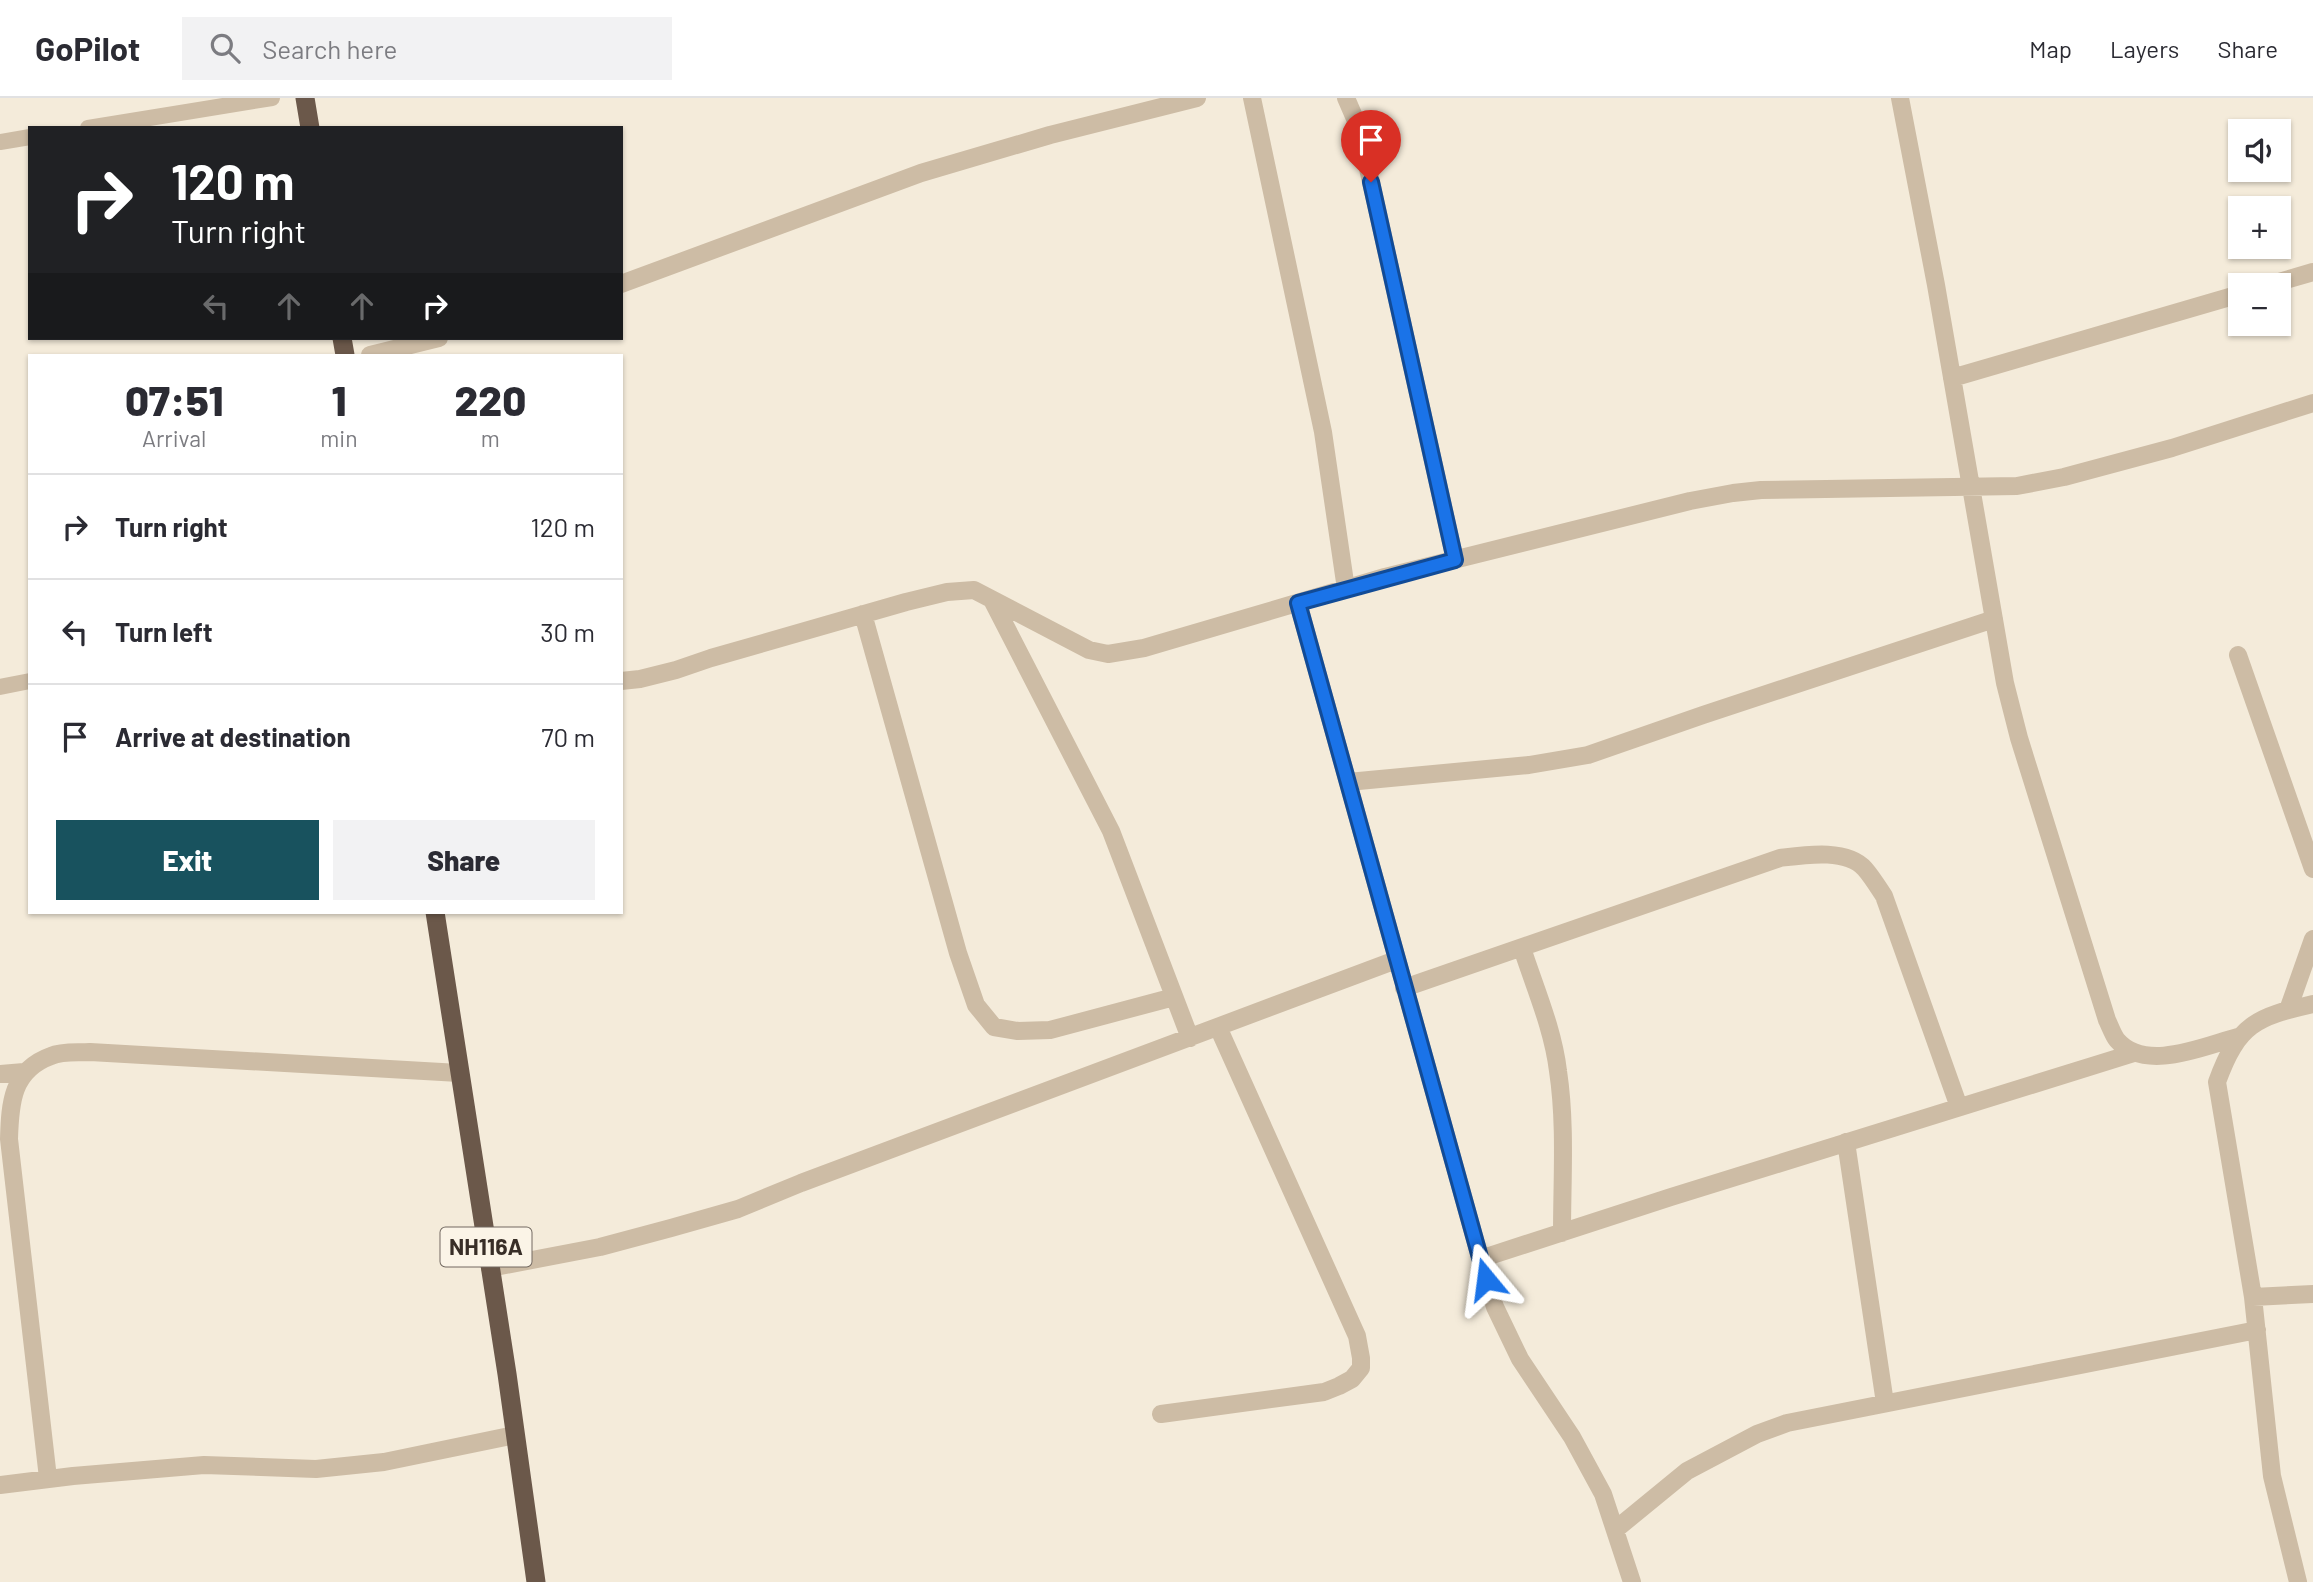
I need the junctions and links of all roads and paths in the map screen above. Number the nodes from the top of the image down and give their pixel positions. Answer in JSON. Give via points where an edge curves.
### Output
{"nodes":[{"id":1,"x":272,"y":98,"type":"edge"},
{"id":2,"x":305,"y":98,"type":"edge"},
{"id":3,"x":1197,"y":98,"type":"edge"},
{"id":4,"x":1252,"y":98,"type":"edge"},
{"id":5,"x":1346,"y":98,"type":"edge"},
{"id":6,"x":1900,"y":98,"type":"edge"},
{"id":7,"x":100,"y":126,"type":"edge"},
{"id":8,"x":310,"y":126,"type":"edge"},
{"id":9,"x":28,"y":137,"type":"edge"},
{"id":10,"x":0,"y":142,"type":"edge"},
{"id":11,"x":2313,"y":272,"type":"edge"},
{"id":12,"x":2291,"y":278,"type":"edge"},
{"id":13,"x":623,"y":283,"type":"edge"},
{"id":14,"x":2228,"y":298,"type":"edge"},
{"id":15,"x":431,"y":340,"type":"edge"},
{"id":16,"x":374,"y":354,"type":"edge"},
{"id":17,"x":1952,"y":378,"type":"junction"},
{"id":18,"x":2313,"y":403,"type":"edge"},
{"id":19,"x":1972,"y":486,"type":"junction"},
{"id":20,"x":1455,"y":560,"type":"junction"},
{"id":21,"x":1346,"y":589,"type":"junction"},
{"id":22,"x":992,"y":600,"type":"junction"},
{"id":23,"x":1298,"y":603,"type":"junction"},
{"id":24,"x":863,"y":614,"type":"junction"},
{"id":25,"x":1994,"y":619,"type":"junction"},
{"id":26,"x":2238,"y":655,"type":"dead end"},
{"id":27,"x":28,"y":681,"type":"edge"},
{"id":28,"x":623,"y":681,"type":"edge"},
{"id":29,"x":0,"y":687,"type":"edge"},
{"id":30,"x":1348,"y":782,"type":"junction"},
{"id":31,"x":2313,"y":869,"type":"edge"},
{"id":32,"x":435,"y":914,"type":"edge"},
{"id":33,"x":2313,"y":939,"type":"edge"},
{"id":34,"x":1522,"y":948,"type":"junction"},
{"id":35,"x":1396,"y":960,"type":"junction"},
{"id":36,"x":1404,"y":988,"type":"junction"},
{"id":37,"x":1174,"y":997,"type":"junction"},
{"id":38,"x":2313,"y":1004,"type":"edge"},
{"id":39,"x":2288,"y":1010,"type":"junction"},
{"id":40,"x":1218,"y":1027,"type":"junction"},
{"id":41,"x":2238,"y":1037,"type":"junction"},
{"id":42,"x":1189,"y":1038,"type":"junction"},
{"id":43,"x":2134,"y":1054,"type":"junction"},
{"id":44,"x":24,"y":1072,"type":"junction"},
{"id":45,"x":459,"y":1073,"type":"junction"},
{"id":46,"x":0,"y":1074,"type":"edge"},
{"id":47,"x":1959,"y":1107,"type":"junction"},
{"id":48,"x":1846,"y":1142,"type":"junction"},
{"id":49,"x":1562,"y":1233,"type":"junction"},
{"id":50,"x":1480,"y":1259,"type":"junction"},
{"id":51,"x":490,"y":1268,"type":"junction"},
{"id":52,"x":2313,"y":1294,"type":"edge"},
{"id":53,"x":2253,"y":1297,"type":"junction"},
{"id":54,"x":2257,"y":1330,"type":"junction"},
{"id":55,"x":1885,"y":1403,"type":"junction"},
{"id":56,"x":1161,"y":1414,"type":"dead end"},
{"id":57,"x":515,"y":1435,"type":"junction"},
{"id":58,"x":48,"y":1478,"type":"junction"},
{"id":59,"x":0,"y":1485,"type":"edge"},
{"id":60,"x":1615,"y":1530,"type":"junction"},
{"id":61,"x":536,"y":1582,"type":"edge"},
{"id":62,"x":1632,"y":1582,"type":"edge"},
{"id":63,"x":2298,"y":1582,"type":"edge"}],
"edges":[{"from":1,"to":7,"type":"lane"},
{"from":2,"to":8,"type":"highway"},
{"from":3,"to":13,"type":"street","via":[[921,173]]},
{"from":4,"to":21,"type":"street","via":[[1323,432]]},
{"from":5,"to":20,"type":"street","via":[[1359,128]]},
{"from":6,"to":17,"type":"street"},
{"from":9,"to":10,"type":"lane"},
{"from":11,"to":12,"type":"street"},
{"from":14,"to":17,"type":"street"},
{"from":15,"to":16,"type":"street"},
{"from":17,"to":19,"type":"street"},
{"from":18,"to":19,"type":"street","via":[[2064,477],[2017,486]]},
{"from":19,"to":20,"type":"street","via":[[1733,493]]},
{"from":19,"to":25,"type":"street"},
{"from":20,"to":21,"type":"street"},
{"from":21,"to":23,"type":"street"},
{"from":22,"to":23,"type":"street","via":[[1089,650],[1108,654],[1144,648]]},
{"from":22,"to":24,"type":"street","via":[[974,590],[947,592]]},
{"from":22,"to":37,"type":"street","via":[[1111,831]]},
{"from":23,"to":30,"type":"street"},
{"from":24,"to":28,"type":"street","via":[[677,670]]},
{"from":24,"to":37,"type":"street","via":[[976,1005],[994,1027],[1050,1030]]},
{"from":25,"to":30,"type":"street","via":[[1588,755]]},
{"from":25,"to":43,"type":"street","via":[[2019,738],[2107,1020],[2117,1040]]},
{"from":26,"to":31,"type":"street"},
{"from":27,"to":29,"type":"lane"},
{"from":30,"to":35,"type":"street"},
{"from":32,"to":45,"type":"highway","number":"NH116A"},
{"from":33,"to":39,"type":"street"},
{"from":34,"to":36,"type":"street"},
{"from":34,"to":47,"type":"street","via":[[1780,858],[1819,853],[1843,857],[1863,866],[1884,896]]},
{"from":34,"to":49,"type":"street","via":[[1558,1070]]},
{"from":35,"to":36,"type":"street"},
{"from":35,"to":40,"type":"street"},
{"from":36,"to":50,"type":"street"},
{"from":37,"to":42,"type":"street"},
{"from":38,"to":39,"type":"street"},
{"from":39,"to":41,"type":"street","via":[[2261,1019]]},
{"from":40,"to":42,"type":"street"},
{"from":40,"to":56,"type":"street","via":[[1357,1336],[1360,1368],[1352,1379],[1324,1392]]},
{"from":41,"to":43,"type":"street","via":[[2159,1058]]},
{"from":41,"to":53,"type":"street","via":[[2217,1082]]},
{"from":42,"to":51,"type":"street","via":[[738,1209],[600,1247]]},
{"from":43,"to":47,"type":"street"},
{"from":44,"to":45,"type":"street","via":[[52,1055],[90,1052]]},
{"from":44,"to":46,"type":"street"},
{"from":44,"to":58,"type":"street","via":[[10,1103],[9,1139]]},
{"from":45,"to":51,"type":"highway","number":"NH116A"},
{"from":47,"to":48,"type":"street"},
{"from":48,"to":49,"type":"street"},
{"from":48,"to":55,"type":"street"},
{"from":49,"to":50,"type":"street"},
{"from":50,"to":60,"type":"street","via":[[1520,1359],[1582,1454]]},
{"from":51,"to":57,"type":"highway","number":"NH116A"},
{"from":52,"to":53,"type":"street"},
{"from":53,"to":54,"type":"street"},
{"from":54,"to":55,"type":"street"},
{"from":54,"to":63,"type":"street","via":[[2272,1476]]},
{"from":55,"to":60,"type":"street","via":[[1787,1423],[1757,1434],[1687,1471]]},
{"from":57,"to":58,"type":"street","via":[[384,1462],[316,1469],[204,1465]]},
{"from":57,"to":61,"type":"highway","number":"NH116A"},
{"from":58,"to":59,"type":"street"},
{"from":60,"to":62,"type":"street"}]}
